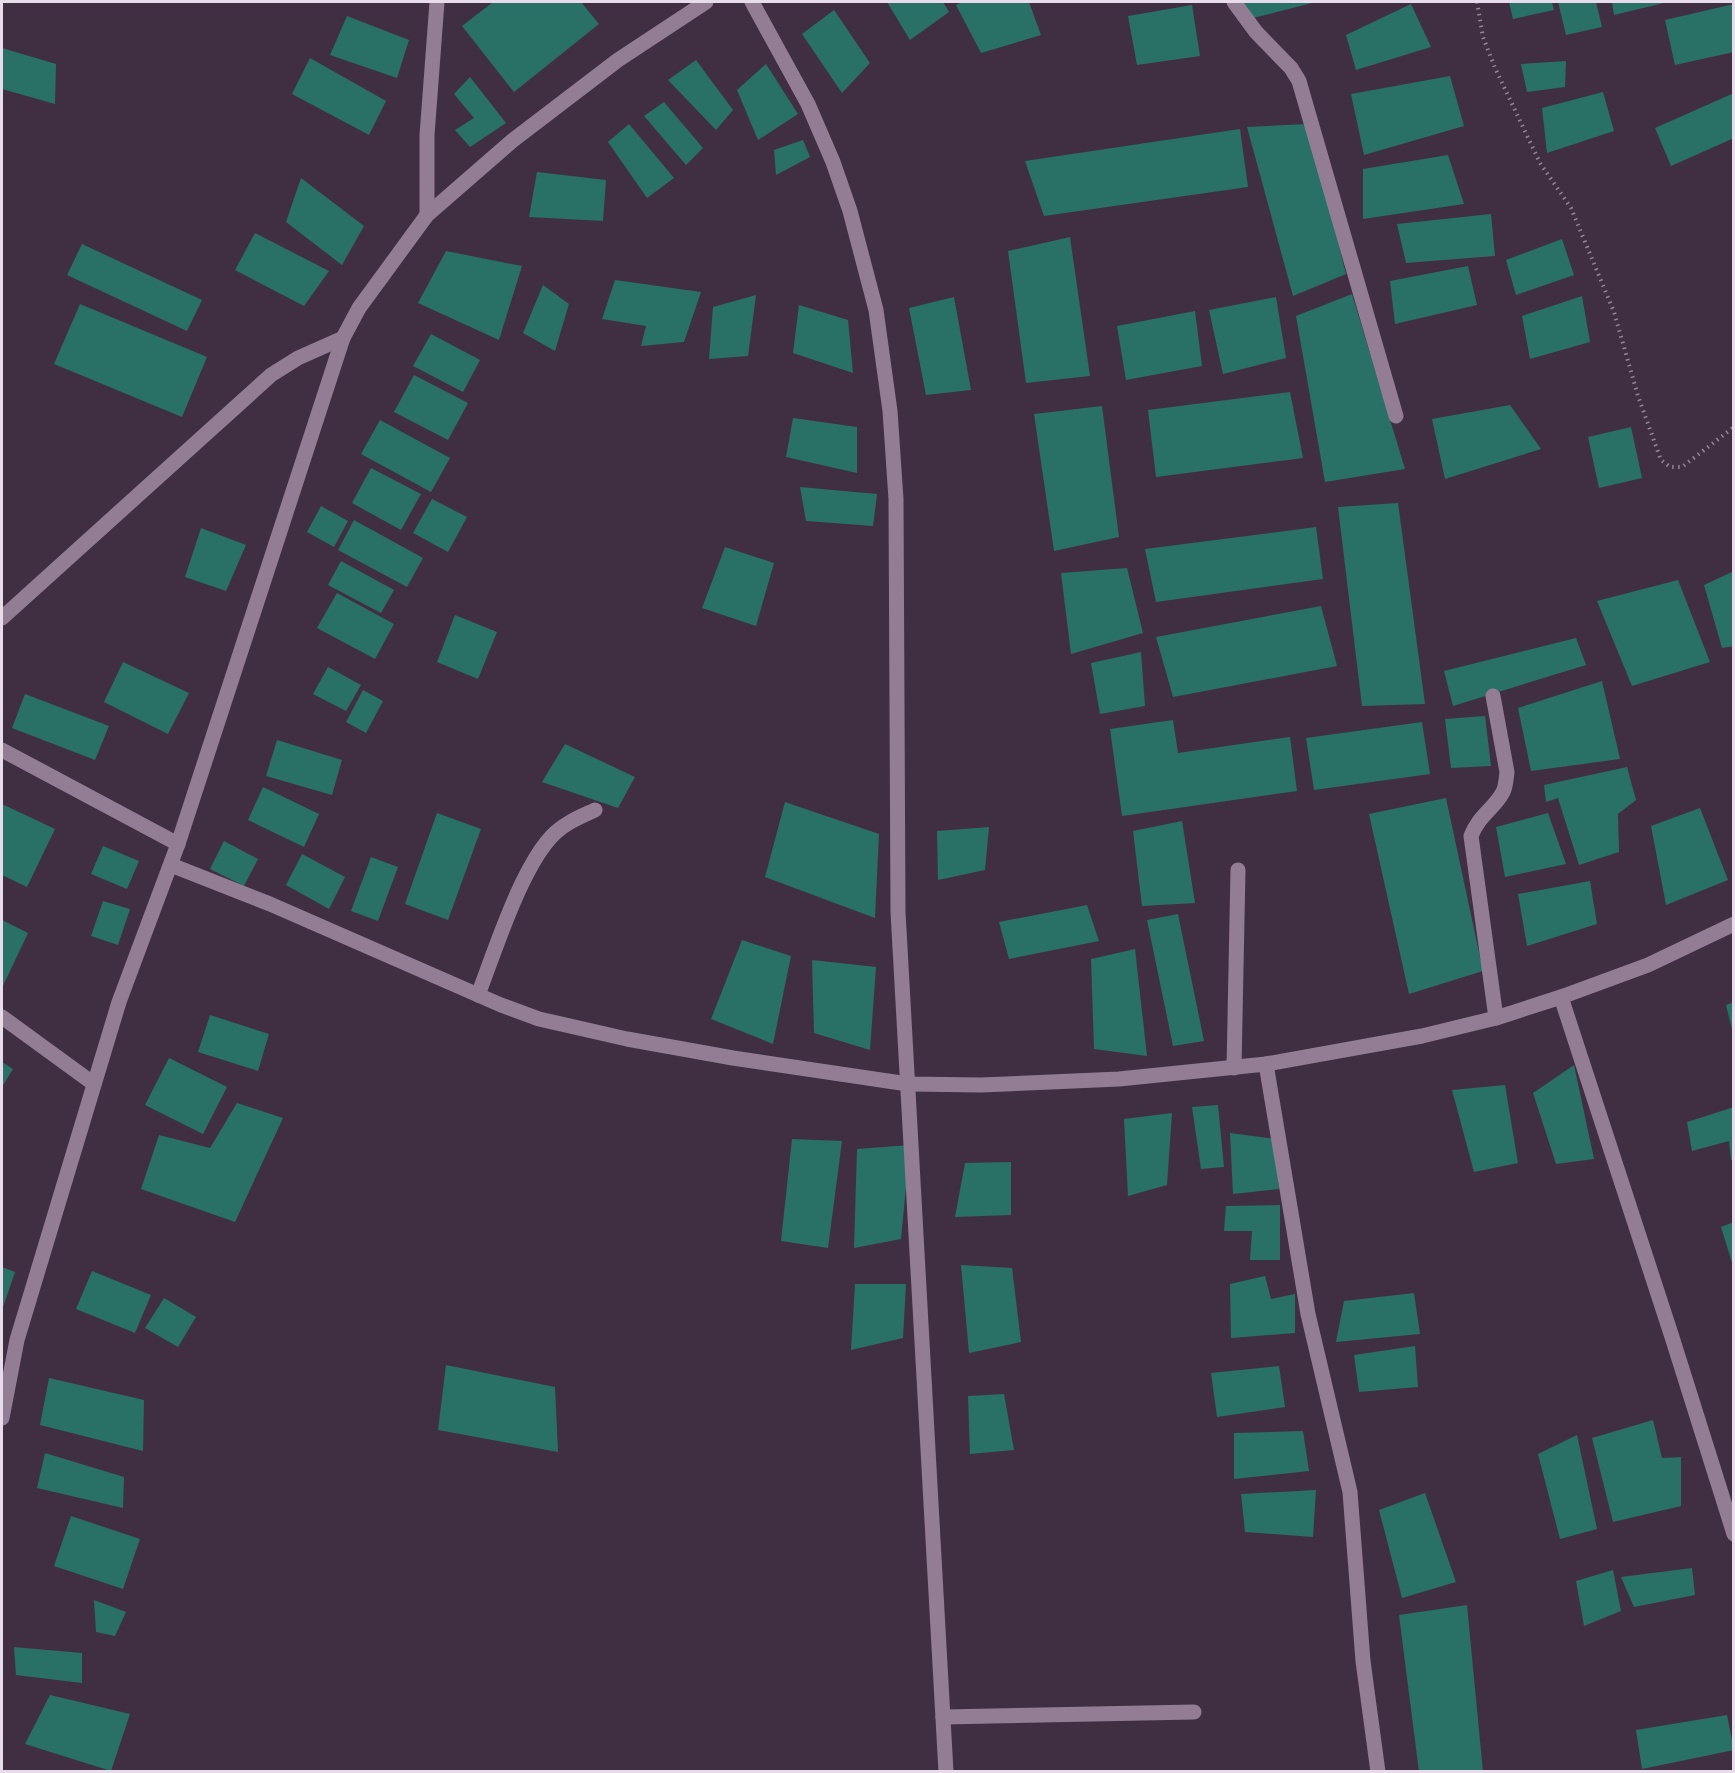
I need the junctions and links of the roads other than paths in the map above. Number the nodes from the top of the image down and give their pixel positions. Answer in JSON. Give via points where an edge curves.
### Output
{"nodes":[{"id":1,"x":437,"y":2,"type":"edge"},
{"id":2,"x":706,"y":2,"type":"edge"},
{"id":3,"x":752,"y":2,"type":"edge"},
{"id":4,"x":1234,"y":2,"type":"edge"},
{"id":5,"x":427,"y":214,"type":"junction"},
{"id":6,"x":343,"y":338,"type":"junction"},
{"id":7,"x":1396,"y":416,"type":"dead end"},
{"id":8,"x":2,"y":618,"type":"edge"},
{"id":9,"x":1493,"y":696,"type":"dead end"},
{"id":10,"x":2,"y":750,"type":"edge"},
{"id":11,"x":595,"y":810,"type":"dead end"},
{"id":12,"x":178,"y":844,"type":"junction"},
{"id":13,"x":171,"y":865,"type":"junction"},
{"id":14,"x":1238,"y":870,"type":"dead end"},
{"id":15,"x":1734,"y":924,"type":"edge"},
{"id":16,"x":478,"y":995,"type":"junction"},
{"id":17,"x":1561,"y":998,"type":"junction"},
{"id":18,"x":2,"y":1017,"type":"edge"},
{"id":19,"x":1496,"y":1018,"type":"junction"},
{"id":20,"x":1266,"y":1064,"type":"junction"},
{"id":21,"x":1234,"y":1068,"type":"junction"},
{"id":22,"x":94,"y":1084,"type":"junction"},
{"id":23,"x":908,"y":1084,"type":"junction"},
{"id":24,"x":2,"y":1418,"type":"edge"},
{"id":25,"x":1734,"y":1534,"type":"edge"},
{"id":26,"x":1194,"y":1712,"type":"dead end"},
{"id":27,"x":943,"y":1717,"type":"junction"},
{"id":28,"x":946,"y":1772,"type":"edge"},
{"id":29,"x":1378,"y":1772,"type":"edge"}],
"edges":[{"from":1,"to":5,"type":"street","via":[[427,135]]},
{"from":2,"to":5,"type":"street","via":[[565,100]]},
{"from":3,"to":23,"type":"street","via":[[808,104],[833,162],[864,260],[883,354],[896,499],[898,912]]},
{"from":4,"to":7,"type":"street","via":[[1299,81]]},
{"from":5,"to":6,"type":"street"},
{"from":6,"to":8,"type":"street","via":[[271,375]]},
{"from":6,"to":12,"type":"street"},
{"from":9,"to":19,"type":"street","via":[[1506,782],[1504,791],[1476,823],[1471,836]]},
{"from":10,"to":12,"type":"street"},
{"from":11,"to":16,"type":"street","via":[[570,821],[540,852],[527,873]]},
{"from":12,"to":13,"type":"street"},
{"from":13,"to":16,"type":"street"},
{"from":13,"to":22,"type":"street","via":[[119,1002]]},
{"from":14,"to":21,"type":"street"},
{"from":15,"to":17,"type":"street","via":[[1648,965]]},
{"from":16,"to":23,"type":"street","via":[[539,1019],[597,1033]]},
{"from":17,"to":19,"type":"street"},
{"from":17,"to":25,"type":"street"},
{"from":18,"to":22,"type":"street"},
{"from":19,"to":20,"type":"street","via":[[1422,1036]]},
{"from":20,"to":21,"type":"street"},
{"from":20,"to":29,"type":"street","via":[[1308,1314],[1350,1492],[1363,1661]]},
{"from":21,"to":23,"type":"street","via":[[1119,1079]]},
{"from":22,"to":24,"type":"street","via":[[17,1340]]},
{"from":23,"to":27,"type":"street"},
{"from":26,"to":27,"type":"street"},
{"from":27,"to":28,"type":"street"}]}
